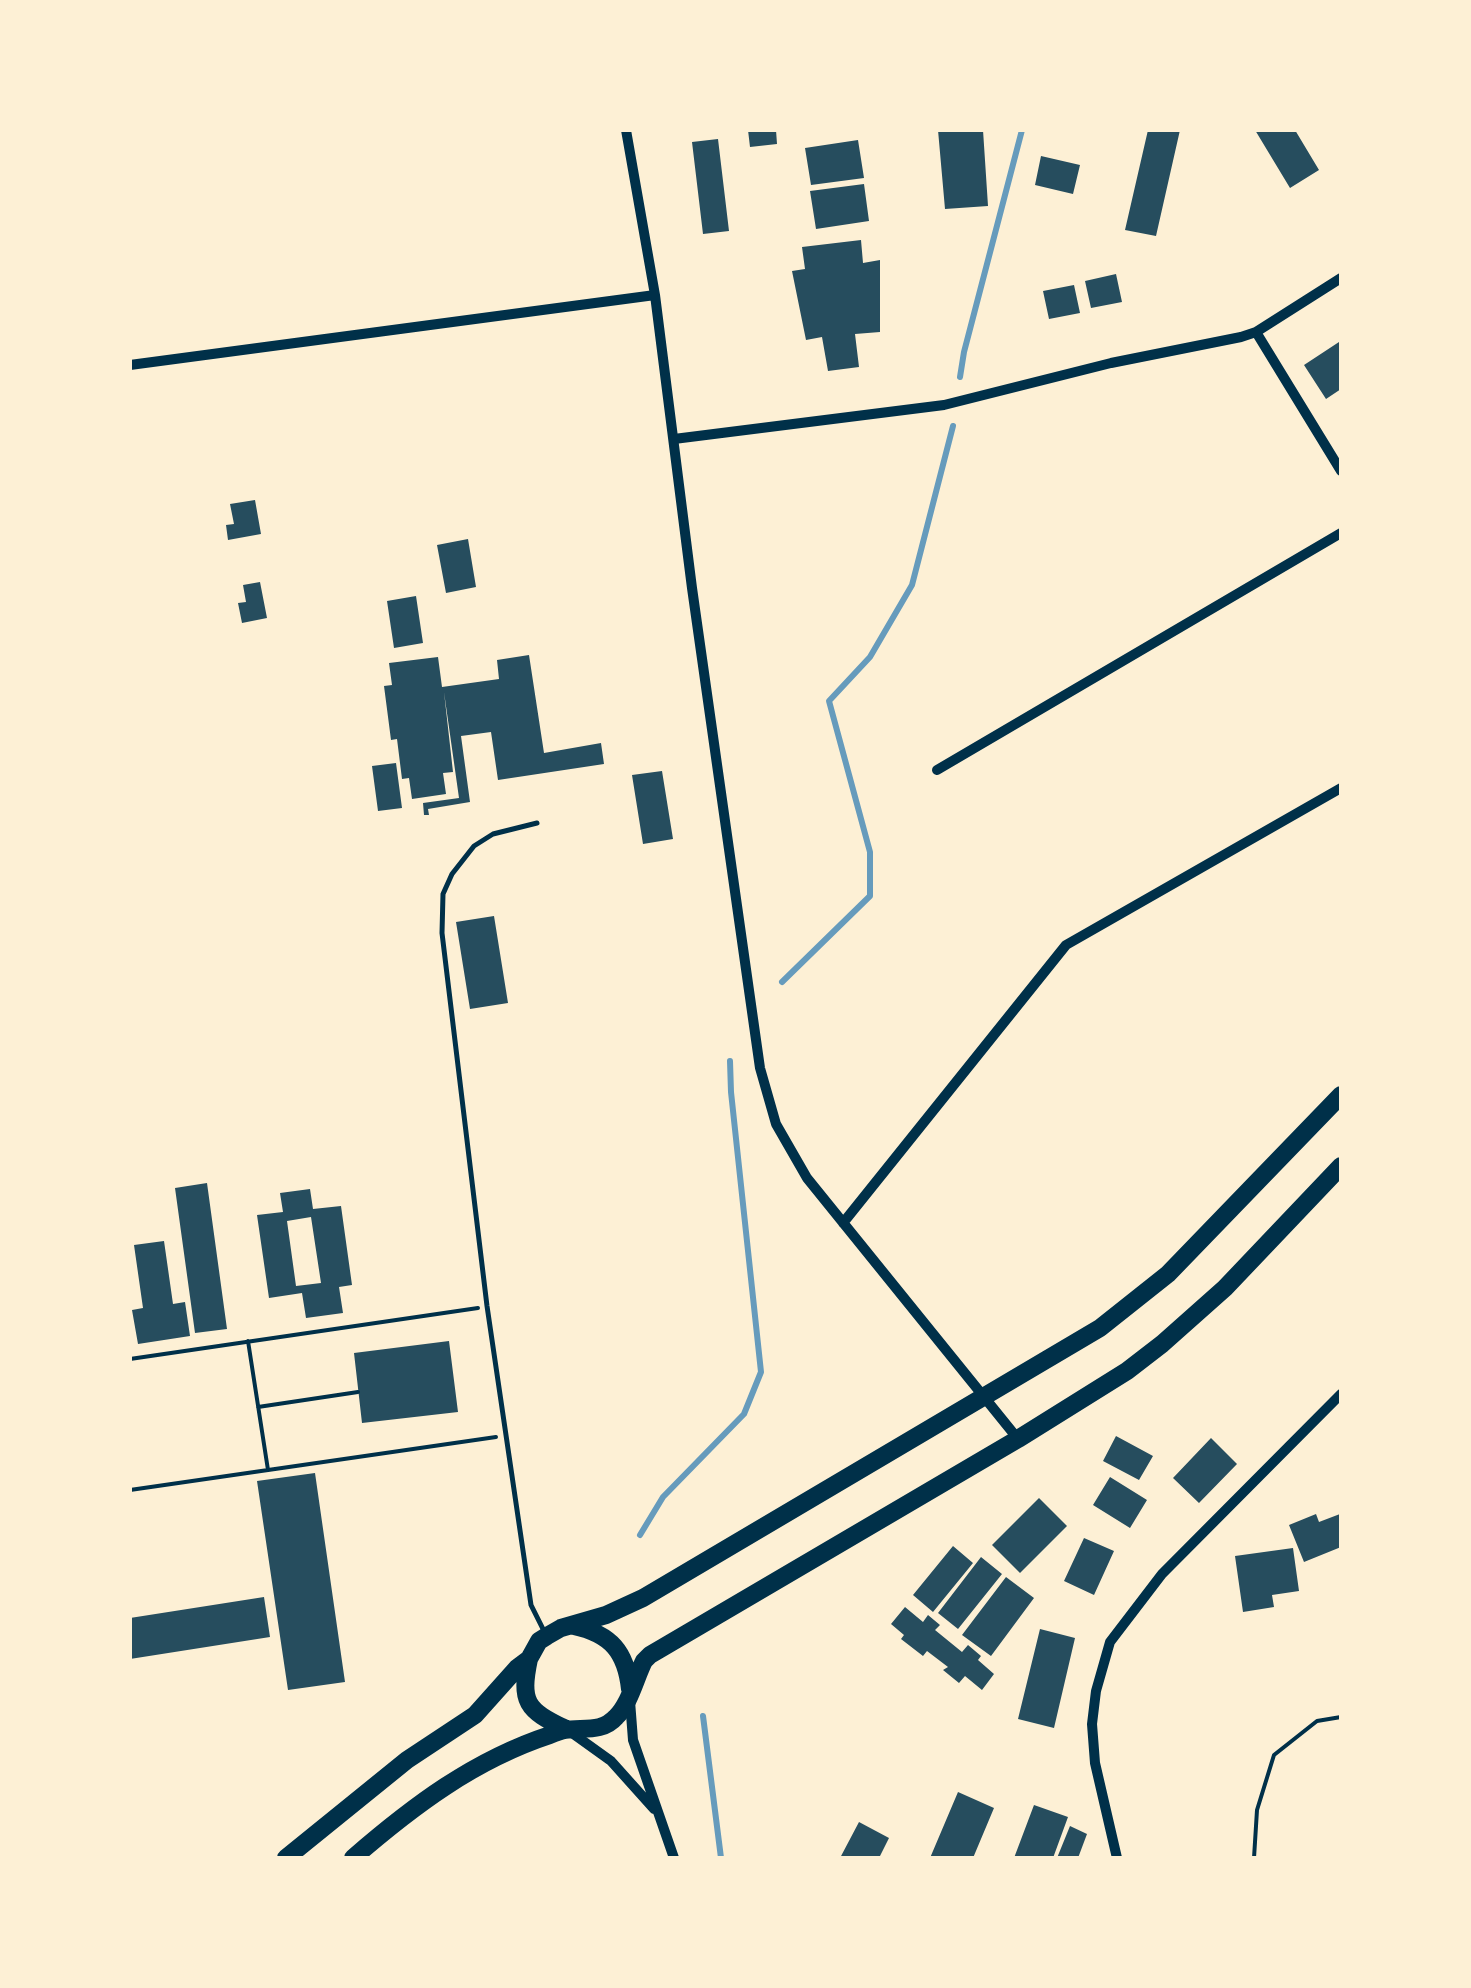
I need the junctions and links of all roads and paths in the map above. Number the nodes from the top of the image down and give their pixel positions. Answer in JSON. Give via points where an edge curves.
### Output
{"nodes":[{"id":1,"x":626,"y":130,"type":"edge"},
{"id":2,"x":1341,"y":278,"type":"edge"},
{"id":3,"x":654,"y":295,"type":"junction"},
{"id":4,"x":1256,"y":332,"type":"junction"},
{"id":5,"x":130,"y":365,"type":"edge"},
{"id":6,"x":674,"y":439,"type":"junction"},
{"id":7,"x":1341,"y":471,"type":"edge"},
{"id":8,"x":1341,"y":532,"type":"edge"},
{"id":9,"x":937,"y":770,"type":"dead end"},
{"id":10,"x":1341,"y":788,"type":"edge"},
{"id":11,"x":538,"y":823,"type":"dead end"},
{"id":12,"x":1341,"y":1094,"type":"edge"},
{"id":13,"x":1341,"y":1166,"type":"edge"},
{"id":14,"x":843,"y":1222,"type":"junction"},
{"id":15,"x":487,"y":1306,"type":"junction"},
{"id":16,"x":248,"y":1342,"type":"junction"},
{"id":17,"x":130,"y":1359,"type":"edge"},
{"id":18,"x":358,"y":1392,"type":"dead end"},
{"id":19,"x":1341,"y":1394,"type":"edge"},
{"id":20,"x":985,"y":1396,"type":"junction"},
{"id":21,"x":258,"y":1407,"type":"junction"},
{"id":22,"x":506,"y":1436,"type":"junction"},
{"id":23,"x":1018,"y":1439,"type":"junction"},
{"id":24,"x":268,"y":1470,"type":"junction"},
{"id":25,"x":130,"y":1490,"type":"edge"},
{"id":26,"x":573,"y":1626,"type":"junction"},
{"id":27,"x":547,"y":1636,"type":"junction"},
{"id":28,"x":529,"y":1658,"type":"junction"},
{"id":29,"x":630,"y":1693,"type":"junction"},
{"id":30,"x":1341,"y":1717,"type":"edge"},
{"id":31,"x":566,"y":1729,"type":"junction"},
{"id":32,"x":661,"y":1818,"type":"junction"},
{"id":33,"x":286,"y":1858,"type":"edge"},
{"id":34,"x":353,"y":1858,"type":"edge"},
{"id":35,"x":674,"y":1858,"type":"edge"},
{"id":36,"x":1117,"y":1858,"type":"edge"},
{"id":37,"x":1254,"y":1858,"type":"edge"}],
"edges":[{"from":1,"to":3,"type":"street"},
{"from":2,"to":4,"type":"street"},
{"from":3,"to":5,"type":"street"},
{"from":3,"to":6,"type":"street"},
{"from":4,"to":6,"type":"street","via":[[944,405]]},
{"from":4,"to":7,"type":"street"},
{"from":6,"to":14,"type":"street","via":[[762,1078],[780,1135]]},
{"from":8,"to":9,"type":"street"},
{"from":10,"to":14,"type":"street","via":[[1066,946]]},
{"from":11,"to":15,"type":"lane","via":[[492,834],[474,846],[443,894],[445,974]]},
{"from":12,"to":20,"type":"highway","via":[[1168,1274],[1100,1328]]},
{"from":13,"to":23,"type":"highway","via":[[1162,1344]]},
{"from":14,"to":20,"type":"street"},
{"from":15,"to":16,"type":"path"},
{"from":15,"to":22,"type":"lane"},
{"from":16,"to":17,"type":"path"},
{"from":16,"to":21,"type":"path"},
{"from":18,"to":21,"type":"path"},
{"from":19,"to":36,"type":"street","via":[[1162,1574],[1110,1642],[1092,1724]]},
{"from":20,"to":23,"type":"street"},
{"from":20,"to":26,"type":"highway","via":[[642,1598]]},
{"from":21,"to":24,"type":"path"},
{"from":22,"to":24,"type":"path"},
{"from":22,"to":27,"type":"lane","via":[[530,1605]]},
{"from":23,"to":29,"type":"highway","via":[[650,1655]]},
{"from":24,"to":25,"type":"path"},
{"from":26,"to":27,"type":"highway"},
{"from":26,"to":29,"type":"highway","via":[[592,1630],[616,1648]]},
{"from":27,"to":28,"type":"highway"},
{"from":28,"to":31,"type":"highway","via":[[528,1702]]},
{"from":28,"to":33,"type":"highway","via":[[475,1714]]},
{"from":29,"to":31,"type":"highway","via":[[606,1725]]},
{"from":29,"to":32,"type":"street","via":[[633,1740]]},
{"from":30,"to":37,"type":"path","via":[[1317,1721],[1274,1755],[1257,1810]]},
{"from":31,"to":32,"type":"street","via":[[611,1761]]},
{"from":31,"to":34,"type":"highway","via":[[492,1758],[446,1785]]},
{"from":32,"to":35,"type":"street"}]}
